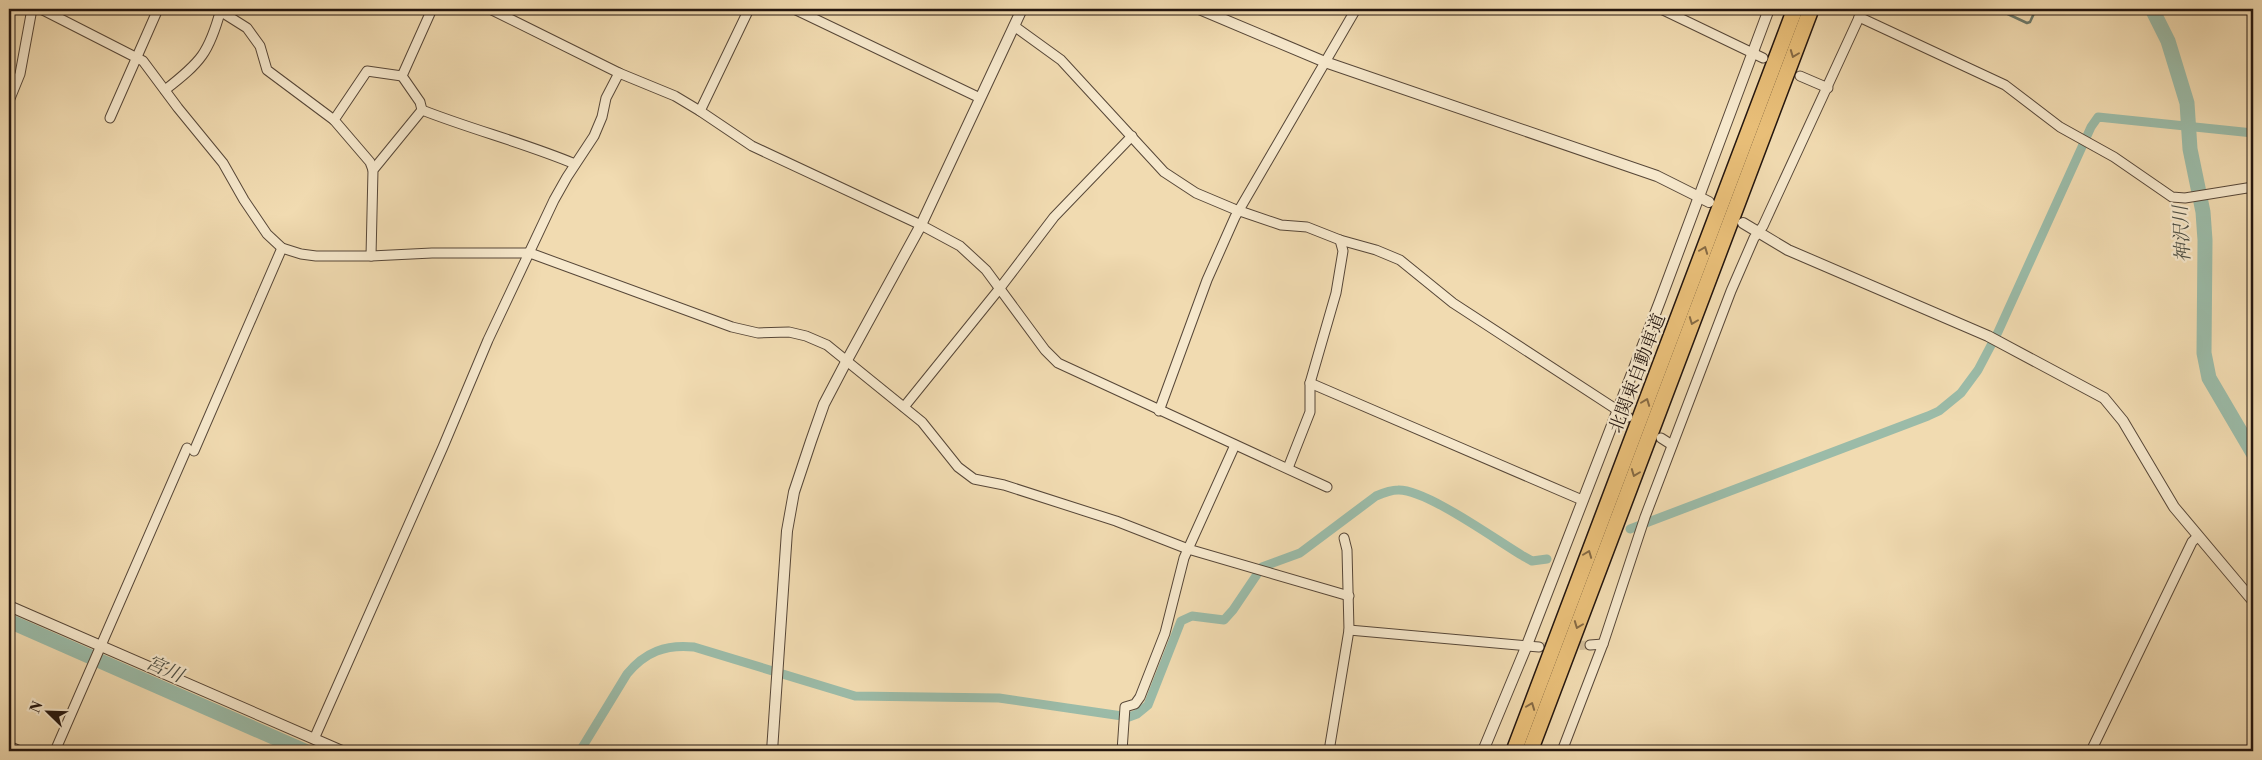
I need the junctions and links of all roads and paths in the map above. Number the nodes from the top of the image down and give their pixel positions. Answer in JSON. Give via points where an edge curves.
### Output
{"nodes":[{"id":1,"x":32,"y":9,"type":"edge"},
{"id":2,"x":41,"y":9,"type":"edge"},
{"id":3,"x":158,"y":9,"type":"edge"},
{"id":4,"x":432,"y":9,"type":"edge"},
{"id":5,"x":490,"y":9,"type":"edge"},
{"id":6,"x":749,"y":9,"type":"edge"},
{"id":7,"x":794,"y":9,"type":"edge"},
{"id":8,"x":1022,"y":9,"type":"edge"},
{"id":9,"x":1199,"y":9,"type":"edge"},
{"id":10,"x":1356,"y":9,"type":"edge"},
{"id":11,"x":1661,"y":9,"type":"edge"},
{"id":12,"x":1769,"y":9,"type":"edge"},
{"id":13,"x":1796,"y":9,"type":"edge"},
{"id":14,"x":1811,"y":9,"type":"edge"},
{"id":15,"x":221,"y":10,"type":"edge"},
{"id":16,"x":1861,"y":13,"type":"edge"},
{"id":17,"x":1014,"y":26,"type":"junction"},
{"id":18,"x":136,"y":56,"type":"junction"},
{"id":19,"x":1758,"y":56,"type":"junction"},
{"id":20,"x":1326,"y":62,"type":"junction"},
{"id":21,"x":619,"y":73,"type":"junction"},
{"id":22,"x":402,"y":76,"type":"junction"},
{"id":23,"x":1800,"y":76,"type":"dead end"},
{"id":24,"x":1828,"y":88,"type":"junction"},
{"id":25,"x":166,"y":90,"type":"junction"},
{"id":26,"x":980,"y":98,"type":"junction"},
{"id":27,"x":9,"y":101,"type":"edge"},
{"id":28,"x":422,"y":110,"type":"junction"},
{"id":29,"x":700,"y":111,"type":"junction"},
{"id":30,"x":110,"y":118,"type":"dead end"},
{"id":31,"x":334,"y":120,"type":"junction"},
{"id":32,"x":1132,"y":136,"type":"junction"},
{"id":33,"x":575,"y":164,"type":"junction"},
{"id":34,"x":373,"y":170,"type":"junction"},
{"id":35,"x":2253,"y":187,"type":"edge"},
{"id":36,"x":1697,"y":197,"type":"junction"},
{"id":37,"x":1709,"y":202,"type":"dead end"},
{"id":38,"x":1240,"y":210,"type":"junction"},
{"id":39,"x":1743,"y":223,"type":"dead end"},
{"id":40,"x":921,"y":225,"type":"junction"},
{"id":41,"x":1758,"y":232,"type":"junction"},
{"id":42,"x":1340,"y":240,"type":"junction"},
{"id":43,"x":282,"y":248,"type":"junction"},
{"id":44,"x":530,"y":253,"type":"junction"},
{"id":45,"x":371,"y":256,"type":"junction"},
{"id":46,"x":1000,"y":288,"type":"junction"},
{"id":47,"x":846,"y":362,"type":"junction"},
{"id":48,"x":1310,"y":383,"type":"junction"},
{"id":49,"x":904,"y":407,"type":"junction"},
{"id":50,"x":1159,"y":410,"type":"junction"},
{"id":51,"x":1617,"y":411,"type":"junction"},
{"id":52,"x":1628,"y":417,"type":"dead end"},
{"id":53,"x":1661,"y":438,"type":"dead end"},
{"id":54,"x":1235,"y":445,"type":"junction"},
{"id":55,"x":1672,"y":445,"type":"junction"},
{"id":56,"x":1288,"y":468,"type":"junction"},
{"id":57,"x":1327,"y":487,"type":"dead end"},
{"id":58,"x":1582,"y":500,"type":"junction"},
{"id":59,"x":2197,"y":537,"type":"junction"},
{"id":60,"x":1344,"y":538,"type":"dead end"},
{"id":61,"x":1188,"y":550,"type":"junction"},
{"id":62,"x":1349,"y":596,"type":"junction"},
{"id":63,"x":2253,"y":601,"type":"edge"},
{"id":64,"x":9,"y":606,"type":"edge"},
{"id":65,"x":1349,"y":630,"type":"junction"},
{"id":66,"x":1603,"y":644,"type":"junction"},
{"id":67,"x":1590,"y":645,"type":"tunnel mouth"},
{"id":68,"x":1527,"y":646,"type":"junction"},
{"id":69,"x":1539,"y":647,"type":"tunnel mouth"},
{"id":70,"x":100,"y":648,"type":"junction"},
{"id":71,"x":314,"y":739,"type":"junction"},
{"id":72,"x":9,"y":746,"type":"edge"},
{"id":73,"x":20,"y":751,"type":"edge"},
{"id":74,"x":55,"y":751,"type":"edge"},
{"id":75,"x":342,"y":751,"type":"edge"},
{"id":76,"x":772,"y":751,"type":"edge"},
{"id":77,"x":1122,"y":751,"type":"edge"},
{"id":78,"x":1330,"y":751,"type":"edge"},
{"id":79,"x":1483,"y":751,"type":"edge"},
{"id":80,"x":1514,"y":751,"type":"edge"},
{"id":81,"x":1530,"y":751,"type":"edge"},
{"id":82,"x":1562,"y":751,"type":"edge"},
{"id":83,"x":2091,"y":751,"type":"edge"}],
"edges":[{"from":1,"to":27,"type":"street","via":[[20,74]]},
{"from":2,"to":18,"type":"street"},
{"from":3,"to":18,"type":"street"},
{"from":4,"to":22,"type":"street"},
{"from":5,"to":21,"type":"street"},
{"from":6,"to":29,"type":"street"},
{"from":7,"to":26,"type":"street"},
{"from":8,"to":17,"type":"street"},
{"from":9,"to":20,"type":"street"},
{"from":10,"to":20,"type":"street"},
{"from":11,"to":19,"type":"street"},
{"from":12,"to":19,"type":"street"},
{"from":80,"to":13,"type":"highway","name":"北関東自動車道","one_way":true},
{"from":14,"to":81,"type":"highway","name":"北関東自動車道","one_way":true},
{"from":15,"to":25,"type":"street","via":[[205,53],[191,71]]},
{"from":15,"to":31,"type":"street","via":[[247,28],[260,46],[267,70]]},
{"from":16,"to":24,"type":"street"},
{"from":16,"to":35,"type":"street","via":[[2005,85],[2060,127],[2123,162],[2165,194],[2177,199]]},
{"from":17,"to":26,"type":"street"},
{"from":17,"to":32,"type":"street","via":[[1061,60]]},
{"from":18,"to":25,"type":"street"},
{"from":18,"to":30,"type":"street"},
{"from":19,"to":36,"type":"street"},
{"from":20,"to":36,"type":"street","via":[[1648,173]]},
{"from":20,"to":38,"type":"street"},
{"from":21,"to":29,"type":"street","via":[[675,96]]},
{"from":21,"to":33,"type":"street","via":[[606,98],[594,136]]},
{"from":22,"to":28,"type":"street"},
{"from":22,"to":31,"type":"street","via":[[367,70]]},
{"from":23,"to":24,"type":"street"},
{"from":24,"to":41,"type":"street"},
{"from":25,"to":43,"type":"street","via":[[224,163],[244,200]]},
{"from":26,"to":40,"type":"street"},
{"from":28,"to":33,"type":"street"},
{"from":28,"to":34,"type":"street"},
{"from":29,"to":40,"type":"street","via":[[752,146]]},
{"from":31,"to":34,"type":"street","via":[[370,162]]},
{"from":32,"to":38,"type":"street","via":[[1172,178],[1196,193]]},
{"from":32,"to":46,"type":"street","via":[[1054,217]]},
{"from":33,"to":44,"type":"street"},
{"from":34,"to":45,"type":"street"},
{"from":36,"to":37,"type":"street"},
{"from":36,"to":51,"type":"street"},
{"from":38,"to":42,"type":"street","via":[[1281,224],[1307,226]]},
{"from":38,"to":50,"type":"street","via":[[1221,245]]},
{"from":39,"to":41,"type":"street"},
{"from":40,"to":46,"type":"street","via":[[960,246],[975,258]]},
{"from":40,"to":47,"type":"street"},
{"from":41,"to":55,"type":"street","via":[[1731,290]]},
{"from":41,"to":59,"type":"street","via":[[1788,250],[1999,341],[2104,398],[2123,420],[2165,494]]},
{"from":42,"to":48,"type":"street","via":[[1342,250],[1336,293]]},
{"from":42,"to":51,"type":"street","via":[[1400,260],[1453,303]]},
{"from":43,"to":45,"type":"street","via":[[316,256]]},
{"from":43,"to":70,"type":"street"},
{"from":44,"to":45,"type":"street"},
{"from":44,"to":47,"type":"street","via":[[732,327],[758,333],[789,332],[806,336],[827,345]]},
{"from":44,"to":71,"type":"street","via":[[488,340]]},
{"from":46,"to":49,"type":"street"},
{"from":46,"to":50,"type":"street","via":[[1058,363]]},
{"from":47,"to":49,"type":"street"},
{"from":47,"to":76,"type":"street","via":[[824,404],[794,492],[787,531]]},
{"from":48,"to":56,"type":"street","via":[[1310,412]]},
{"from":48,"to":58,"type":"street"},
{"from":49,"to":61,"type":"street","via":[[922,422],[962,471],[974,479],[1004,485],[1116,521]]},
{"from":50,"to":54,"type":"street"},
{"from":51,"to":52,"type":"street"},
{"from":51,"to":58,"type":"street"},
{"from":53,"to":55,"type":"street"},
{"from":54,"to":56,"type":"street"},
{"from":54,"to":61,"type":"street"},
{"from":55,"to":66,"type":"street"},
{"from":56,"to":57,"type":"street"},
{"from":58,"to":68,"type":"street"},
{"from":59,"to":63,"type":"street"},
{"from":59,"to":83,"type":"street"},
{"from":60,"to":62,"type":"street"},
{"from":61,"to":62,"type":"street"},
{"from":61,"to":77,"type":"street","via":[[1162,641],[1140,697],[1135,704],[1125,707]]},
{"from":62,"to":65,"type":"street"},
{"from":64,"to":70,"type":"street"},
{"from":65,"to":68,"type":"street"},
{"from":65,"to":78,"type":"street"},
{"from":66,"to":67,"type":"street"},
{"from":66,"to":82,"type":"street"},
{"from":68,"to":69,"type":"street"},
{"from":68,"to":79,"type":"street"},
{"from":70,"to":71,"type":"street"},
{"from":70,"to":74,"type":"street"},
{"from":71,"to":75,"type":"street"},
{"from":72,"to":73,"type":"street"}]}
